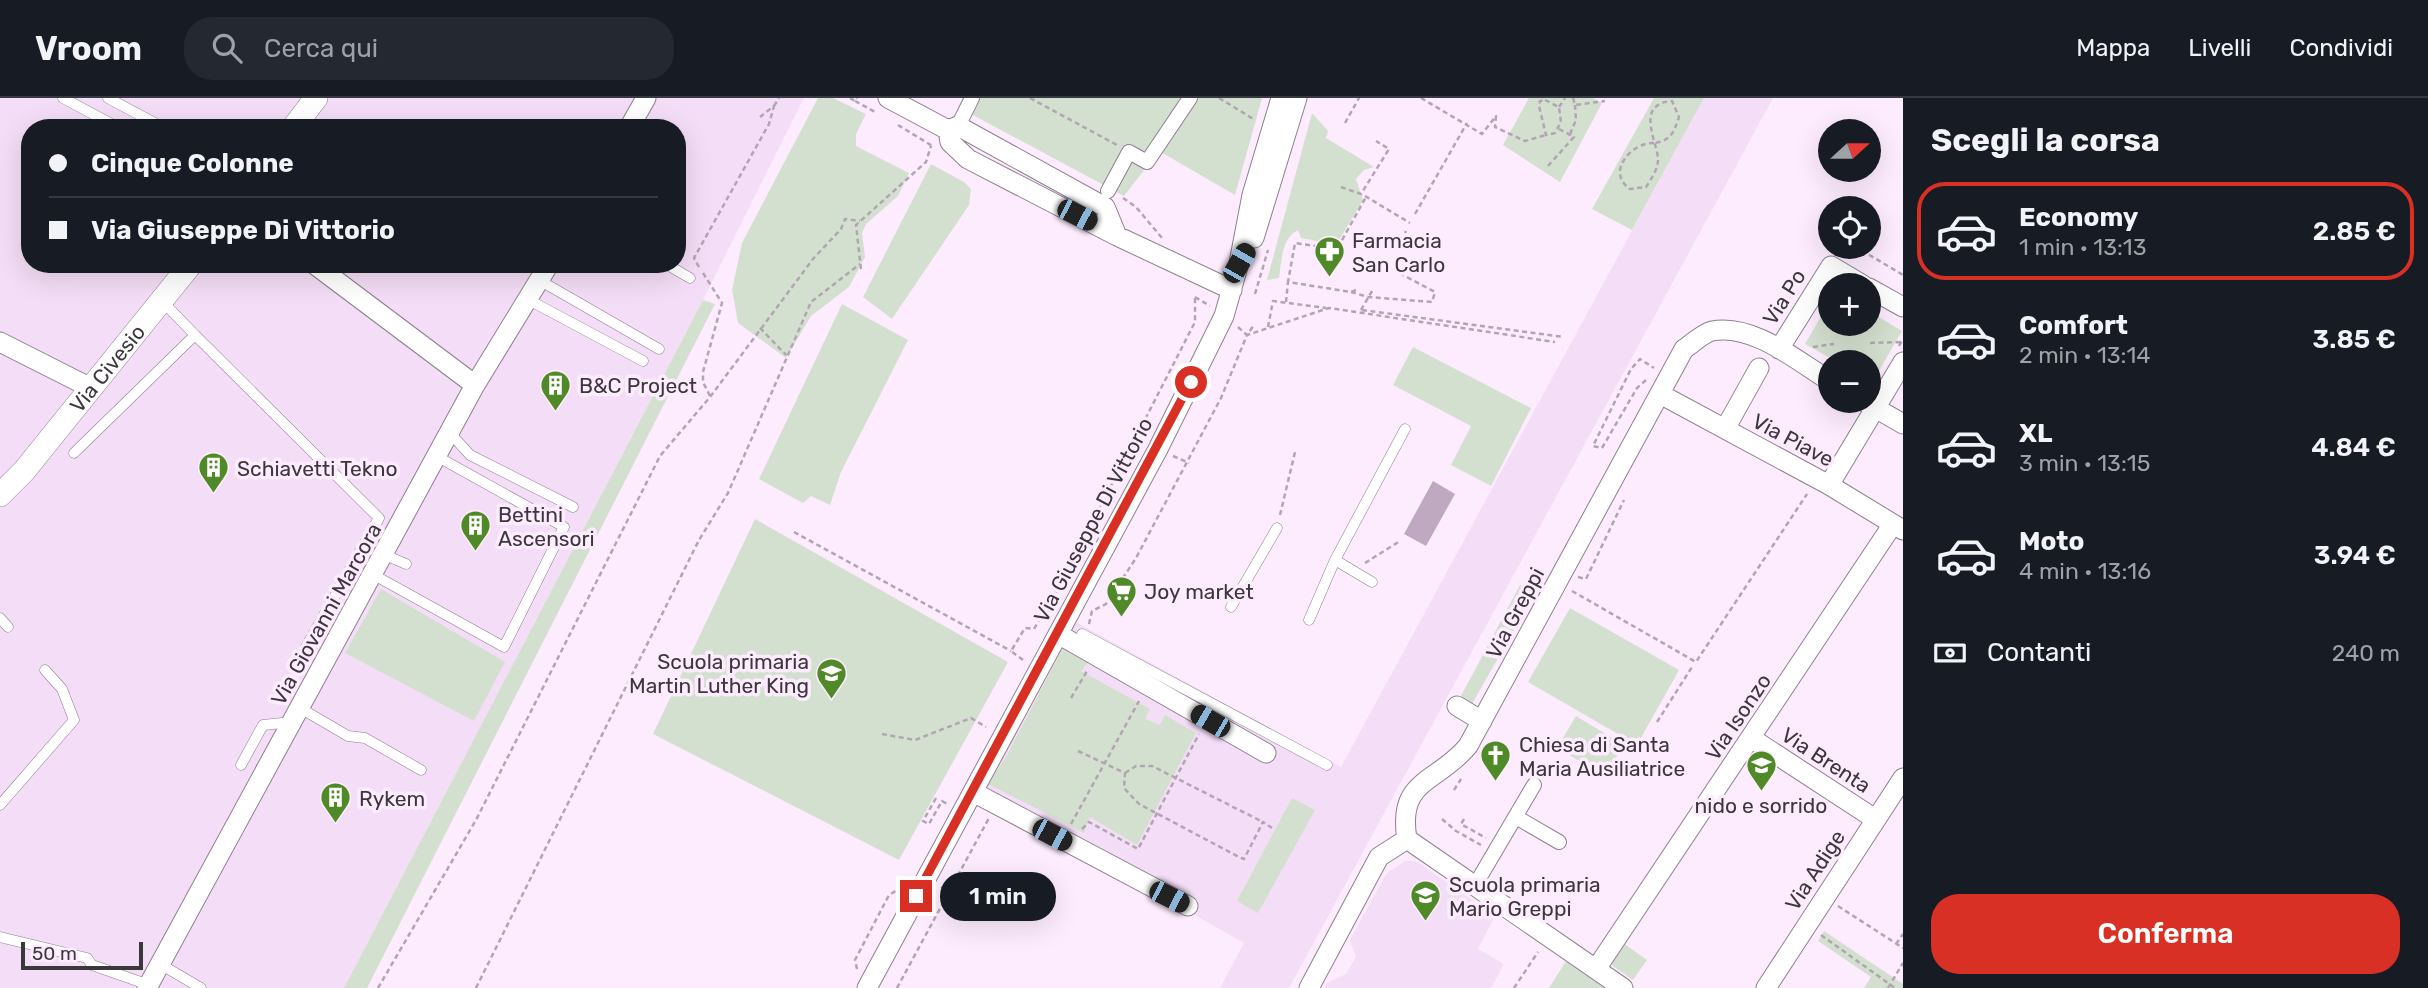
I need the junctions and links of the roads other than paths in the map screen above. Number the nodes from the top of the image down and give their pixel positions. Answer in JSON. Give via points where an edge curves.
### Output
{"nodes":[{"id":1,"x":63,"y":98,"type":"edge"},
{"id":2,"x":108,"y":98,"type":"edge"},
{"id":3,"x":316,"y":98,"type":"edge"},
{"id":4,"x":888,"y":98,"type":"edge"},
{"id":5,"x":972,"y":98,"type":"edge"},
{"id":6,"x":1190,"y":98,"type":"edge"},
{"id":7,"x":1281,"y":98,"type":"edge"},
{"id":8,"x":1297,"y":98,"type":"edge"},
{"id":9,"x":640,"y":101,"type":"edge"},
{"id":10,"x":103,"y":119,"type":"edge"},
{"id":11,"x":147,"y":119,"type":"edge"},
{"id":12,"x":304,"y":119,"type":"edge"},
{"id":13,"x":633,"y":119,"type":"edge"},
{"id":14,"x":947,"y":136,"type":"junction"},
{"id":15,"x":1025,"y":162,"type":"junction"},
{"id":16,"x":1016,"y":184,"type":"junction"},
{"id":17,"x":1108,"y":191,"type":"dead end"},
{"id":18,"x":1117,"y":236,"type":"junction"},
{"id":19,"x":1239,"y":263,"type":"junction"},
{"id":20,"x":184,"y":273,"type":"edge"},
{"id":21,"x":326,"y":273,"type":"edge"},
{"id":22,"x":543,"y":273,"type":"edge"},
{"id":23,"x":545,"y":273,"type":"edge"},
{"id":24,"x":682,"y":273,"type":"edge"},
{"id":25,"x":1827,"y":273,"type":"edge"},
{"id":26,"x":1843,"y":273,"type":"edge"},
{"id":27,"x":691,"y":278,"type":"dead end"},
{"id":28,"x":1818,"y":287,"type":"edge"},
{"id":29,"x":1232,"y":289,"type":"junction"},
{"id":30,"x":1881,"y":295,"type":"edge"},
{"id":31,"x":527,"y":299,"type":"junction"},
{"id":32,"x":163,"y":302,"type":"junction"},
{"id":33,"x":1903,"y":307,"type":"edge"},
{"id":34,"x":195,"y":335,"type":"junction"},
{"id":35,"x":0,"y":342,"type":"edge"},
{"id":36,"x":659,"y":349,"type":"dead end"},
{"id":37,"x":1779,"y":349,"type":"junction"},
{"id":38,"x":643,"y":361,"type":"dead end"},
{"id":39,"x":1903,"y":362,"type":"edge"},
{"id":40,"x":1759,"y":368,"type":"dead end"},
{"id":41,"x":1818,"y":373,"type":"edge"},
{"id":42,"x":1664,"y":381,"type":"junction"},
{"id":43,"x":475,"y":385,"type":"junction"},
{"id":44,"x":92,"y":388,"type":"junction"},
{"id":45,"x":1881,"y":389,"type":"edge"},
{"id":46,"x":1881,"y":411,"type":"edge"},
{"id":47,"x":1864,"y":413,"type":"edge"},
{"id":48,"x":1903,"y":424,"type":"edge"},
{"id":49,"x":1405,"y":429,"type":"dead end"},
{"id":50,"x":1725,"y":429,"type":"junction"},
{"id":51,"x":450,"y":433,"type":"junction"},
{"id":52,"x":74,"y":453,"type":"dead end"},
{"id":53,"x":438,"y":457,"type":"junction"},
{"id":54,"x":1820,"y":485,"type":"junction"},
{"id":55,"x":0,"y":495,"type":"edge"},
{"id":56,"x":573,"y":507,"type":"dead end"},
{"id":57,"x":1898,"y":527,"type":"edge"},
{"id":58,"x":1277,"y":528,"type":"road end"},
{"id":59,"x":385,"y":555,"type":"junction"},
{"id":60,"x":1335,"y":560,"type":"junction"},
{"id":61,"x":406,"y":564,"type":"dead end"},
{"id":62,"x":374,"y":575,"type":"junction"},
{"id":63,"x":1372,"y":582,"type":"dead end"},
{"id":64,"x":1231,"y":607,"type":"dead end"},
{"id":65,"x":0,"y":618,"type":"edge"},
{"id":66,"x":1309,"y":620,"type":"dead end"},
{"id":67,"x":8,"y":627,"type":"dead end"},
{"id":68,"x":1058,"y":634,"type":"junction"},
{"id":69,"x":1082,"y":634,"type":"road end"},
{"id":70,"x":306,"y":647,"type":"dead end"},
{"id":71,"x":45,"y":670,"type":"dead end"},
{"id":72,"x":1457,"y":706,"type":"dead end"},
{"id":73,"x":296,"y":715,"type":"junction"},
{"id":74,"x":1482,"y":721,"type":"junction"},
{"id":75,"x":1751,"y":738,"type":"junction"},
{"id":76,"x":1266,"y":753,"type":"dead end"},
{"id":77,"x":241,"y":765,"type":"dead end"},
{"id":78,"x":1327,"y":765,"type":"dead end"},
{"id":79,"x":421,"y":771,"type":"dead end"},
{"id":80,"x":1903,"y":778,"type":"edge"},
{"id":81,"x":1534,"y":785,"type":"dead end"},
{"id":82,"x":963,"y":793,"type":"junction"},
{"id":83,"x":0,"y":805,"type":"edge"},
{"id":84,"x":1516,"y":817,"type":"junction"},
{"id":85,"x":1875,"y":819,"type":"junction"},
{"id":86,"x":1407,"y":839,"type":"junction"},
{"id":87,"x":1559,"y":842,"type":"dead end"},
{"id":88,"x":1474,"y":887,"type":"junction"},
{"id":89,"x":1188,"y":906,"type":"dead end"},
{"id":90,"x":0,"y":937,"type":"edge"},
{"id":91,"x":160,"y":964,"type":"junction"},
{"id":92,"x":1596,"y":969,"type":"junction"},
{"id":93,"x":862,"y":979,"type":"edge"},
{"id":94,"x":148,"y":987,"type":"edge"},
{"id":95,"x":201,"y":988,"type":"edge"},
{"id":96,"x":1309,"y":988,"type":"edge"},
{"id":97,"x":1623,"y":988,"type":"edge"},
{"id":98,"x":1766,"y":988,"type":"edge"}],
"edges":[{"from":1,"to":10,"type":"lane"},
{"from":2,"to":11,"type":"lane"},
{"from":3,"to":12,"type":"street"},
{"from":4,"to":14,"type":"street"},
{"from":5,"to":14,"type":"street"},
{"from":6,"to":17,"type":"street","via":[[1147,162],[1129,152]]},
{"from":7,"to":19,"type":"street","name":"Via Giuseppe Di Vittorio","via":[[1252,195]]},
{"from":8,"to":19,"type":"street","name":"Via Giuseppe Di Vittorio","via":[[1254,237]]},
{"from":9,"to":13,"type":"street"},
{"from":14,"to":15,"type":"street"},
{"from":14,"to":16,"type":"street","via":[[968,159]]},
{"from":15,"to":16,"type":"street"},
{"from":15,"to":18,"type":"street","via":[[1105,207]]},
{"from":16,"to":18,"type":"street"},
{"from":18,"to":29,"type":"street"},
{"from":19,"to":29,"type":"street","name":"Via Giuseppe Di Vittorio"},
{"from":20,"to":32,"type":"street","name":"Via Civesio"},
{"from":21,"to":43,"type":"street"},
{"from":22,"to":31,"type":"street","name":"Via Giovanni Marcora"},
{"from":23,"to":36,"type":"lane"},
{"from":24,"to":27,"type":"lane"},
{"from":25,"to":26,"type":"street","name":"Via Po","via":[[1831,266]]},
{"from":28,"to":37,"type":"street","name":"Via Po"},
{"from":29,"to":68,"type":"street","name":"Via Giuseppe Di Vittorio","via":[[1224,316],[1158,449]]},
{"from":30,"to":33,"type":"street"},
{"from":31,"to":38,"type":"lane"},
{"from":31,"to":43,"type":"street","name":"Via Giovanni Marcora"},
{"from":32,"to":34,"type":"lane"},
{"from":32,"to":44,"type":"street","name":"Via Civesio"},
{"from":34,"to":52,"type":"lane"},
{"from":34,"to":70,"type":"lane","via":[[379,518]]},
{"from":35,"to":44,"type":"street"},
{"from":37,"to":41,"type":"street","name":"Via Po"},
{"from":37,"to":42,"type":"street","name":"Via Po","via":[[1738,332],[1710,331],[1684,349]]},
{"from":39,"to":45,"type":"street"},
{"from":40,"to":50,"type":"street"},
{"from":42,"to":50,"type":"street","name":"Via Piave"},
{"from":42,"to":74,"type":"street","name":"Via Greppi"},
{"from":43,"to":51,"type":"street","name":"Via Giovanni Marcora"},
{"from":44,"to":55,"type":"street","name":"Via Civesio"},
{"from":46,"to":48,"type":"street"},
{"from":47,"to":54,"type":"street"},
{"from":49,"to":60,"type":"lane"},
{"from":50,"to":54,"type":"street","name":"Via Piave"},
{"from":51,"to":53,"type":"street","name":"Via Giovanni Marcora"},
{"from":51,"to":56,"type":"lane","via":[[470,455]]},
{"from":53,"to":59,"type":"street","name":"Via Giovanni Marcora"},
{"from":53,"to":62,"type":"lane","via":[[564,527],[504,647]]},
{"from":54,"to":57,"type":"street","name":"Via Piave"},
{"from":57,"to":75,"type":"street","name":"Via Isonzo"},
{"from":58,"to":64,"type":"lane"},
{"from":59,"to":61,"type":"lane"},
{"from":59,"to":62,"type":"street","name":"Via Giovanni Marcora"},
{"from":60,"to":63,"type":"lane"},
{"from":60,"to":66,"type":"lane"},
{"from":62,"to":73,"type":"street","name":"Via Giovanni Marcora"},
{"from":65,"to":67,"type":"lane"},
{"from":68,"to":76,"type":"street"},
{"from":68,"to":82,"type":"street","name":"Via Giuseppe Di Vittorio"},
{"from":69,"to":78,"type":"lane"},
{"from":71,"to":83,"type":"lane","via":[[62,689],[74,720]]},
{"from":72,"to":74,"type":"street"},
{"from":73,"to":77,"type":"lane","via":[[263,725]]},
{"from":73,"to":79,"type":"lane","via":[[365,738]]},
{"from":73,"to":91,"type":"street","name":"Via Giovanni Marcora"},
{"from":74,"to":86,"type":"street","name":"Via Greppi","via":[[1454,763],[1419,786],[1405,804]]},
{"from":75,"to":85,"type":"street","name":"Via Brenta"},
{"from":75,"to":92,"type":"street","name":"Via Isonzo"},
{"from":80,"to":85,"type":"street","name":"Via Adige"},
{"from":81,"to":84,"type":"street"},
{"from":82,"to":89,"type":"street","via":[[996,805]]},
{"from":82,"to":93,"type":"street","name":"Via Giuseppe Di Vittorio"},
{"from":84,"to":87,"type":"street"},
{"from":84,"to":88,"type":"street"},
{"from":85,"to":98,"type":"street","name":"Via Adige"},
{"from":86,"to":88,"type":"street"},
{"from":86,"to":96,"type":"street","via":[[1379,857]]},
{"from":88,"to":92,"type":"street"},
{"from":90,"to":94,"type":"lane","via":[[87,958],[92,965]]},
{"from":91,"to":94,"type":"street","name":"Via Giovanni Marcora"},
{"from":91,"to":95,"type":"lane"},
{"from":92,"to":97,"type":"street"}]}
